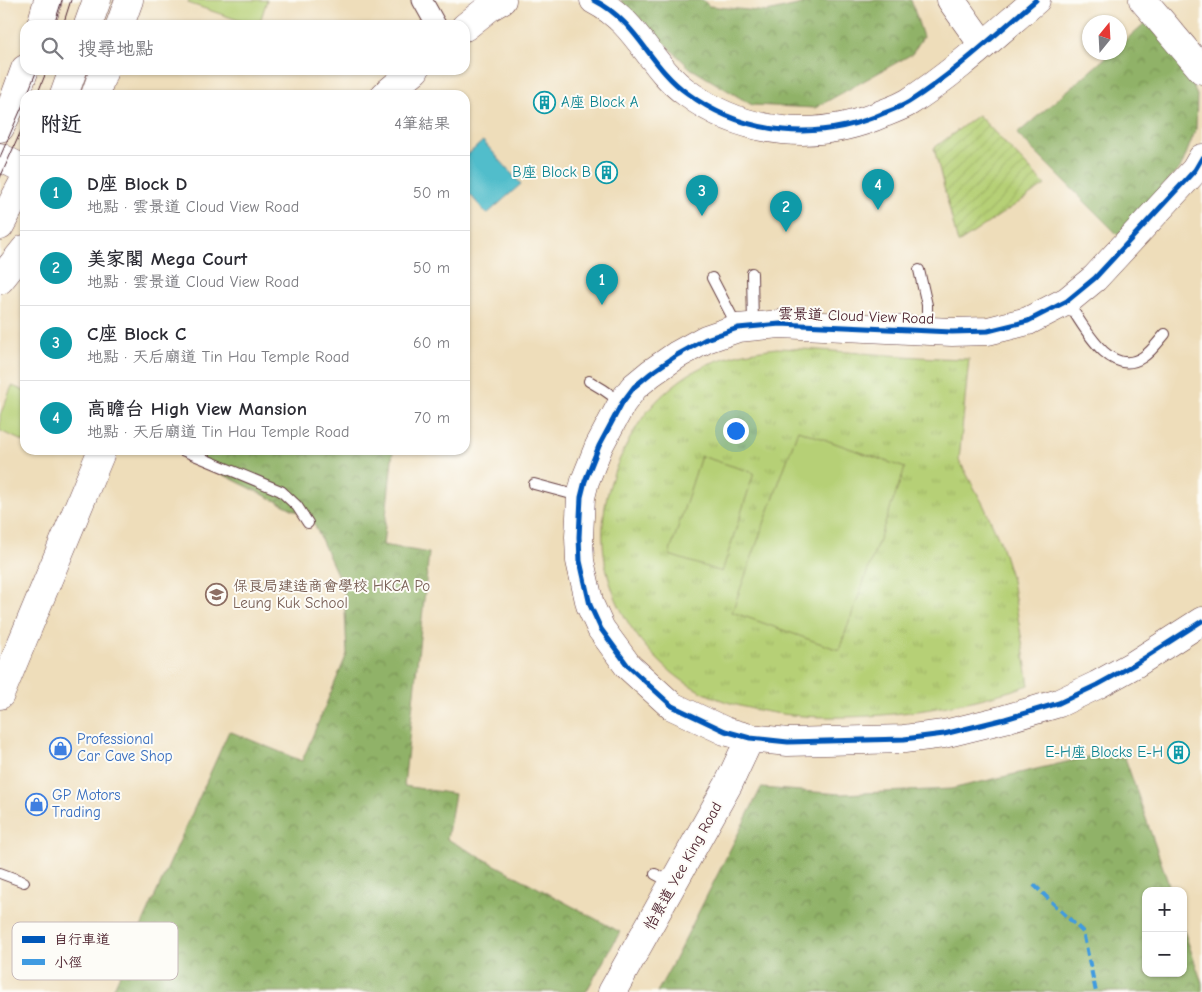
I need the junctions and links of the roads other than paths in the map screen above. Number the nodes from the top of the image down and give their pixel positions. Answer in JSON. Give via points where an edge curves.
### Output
{"nodes":[{"id":1,"x":48,"y":0,"type":"edge"},
{"id":2,"x":97,"y":0,"type":"edge"},
{"id":3,"x":129,"y":0,"type":"edge"},
{"id":4,"x":422,"y":0,"type":"edge"},
{"id":5,"x":502,"y":0,"type":"edge"},
{"id":6,"x":594,"y":0,"type":"edge"},
{"id":7,"x":951,"y":0,"type":"edge"},
{"id":8,"x":1036,"y":0,"type":"edge"},
{"id":9,"x":1143,"y":0,"type":"edge"},
{"id":10,"x":42,"y":20,"type":"edge"},
{"id":11,"x":90,"y":20,"type":"edge"},
{"id":12,"x":122,"y":20,"type":"edge"},
{"id":13,"x":433,"y":20,"type":"edge"},
{"id":14,"x":470,"y":23,"type":"edge"},
{"id":15,"x":983,"y":45,"type":"junction"},
{"id":16,"x":1202,"y":70,"type":"edge"},
{"id":17,"x":22,"y":75,"type":"edge"},
{"id":18,"x":71,"y":75,"type":"edge"},
{"id":19,"x":102,"y":75,"type":"edge"},
{"id":20,"x":409,"y":75,"type":"edge"},
{"id":21,"x":66,"y":90,"type":"edge"},
{"id":22,"x":97,"y":90,"type":"edge"},
{"id":23,"x":392,"y":90,"type":"edge"},
{"id":24,"x":0,"y":128,"type":"edge"},
{"id":25,"x":0,"y":157,"type":"edge"},
{"id":26,"x":1202,"y":158,"type":"edge"},
{"id":27,"x":20,"y":167,"type":"edge"},
{"id":28,"x":20,"y":188,"type":"edge"},
{"id":29,"x":0,"y":226,"type":"edge"},
{"id":30,"x":20,"y":255,"type":"edge"},
{"id":31,"x":920,"y":270,"type":"dead end"},
{"id":32,"x":752,"y":273,"type":"dead end"},
{"id":33,"x":712,"y":278,"type":"dead end"},
{"id":34,"x":0,"y":280,"type":"edge"},
{"id":35,"x":1067,"y":301,"type":"junction"},
{"id":36,"x":746,"y":328,"type":"junction"},
{"id":37,"x":927,"y":330,"type":"junction"},
{"id":38,"x":1165,"y":334,"type":"dead end"},
{"id":39,"x":588,"y":381,"type":"dead end"},
{"id":40,"x":622,"y":403,"type":"junction"},
{"id":41,"x":100,"y":455,"type":"edge"},
{"id":42,"x":194,"y":455,"type":"edge"},
{"id":43,"x":534,"y":484,"type":"dead end"},
{"id":44,"x":581,"y":497,"type":"junction"},
{"id":45,"x":308,"y":523,"type":"dead end"},
{"id":46,"x":1202,"y":621,"type":"edge"},
{"id":47,"x":0,"y":695,"type":"edge"},
{"id":48,"x":750,"y":738,"type":"junction"},
{"id":49,"x":0,"y":873,"type":"edge"},
{"id":50,"x":24,"y":882,"type":"dead end"},
{"id":51,"x":612,"y":992,"type":"edge"}],
"edges":[{"from":1,"to":10,"type":"street"},
{"from":2,"to":11,"type":"street"},
{"from":3,"to":12,"type":"street"},
{"from":4,"to":13,"type":"street"},
{"from":5,"to":14,"type":"street"},
{"from":6,"to":15,"type":"street","via":[[621,18],[662,70],[702,104],[733,119],[780,131],[840,128],[874,118],[907,103]]},
{"from":7,"to":15,"type":"street"},
{"from":8,"to":15,"type":"street"},
{"from":9,"to":16,"type":"street"},
{"from":17,"to":24,"type":"street"},
{"from":18,"to":21,"type":"street"},
{"from":19,"to":22,"type":"street"},
{"from":20,"to":23,"type":"street"},
{"from":25,"to":27,"type":"street"},
{"from":26,"to":35,"type":"street","name":"雲景道 Cloud View Road","via":[[1195,170],[1095,278]]},
{"from":28,"to":29,"type":"street"},
{"from":30,"to":34,"type":"street"},
{"from":31,"to":37,"type":"lane","via":[[927,305]]},
{"from":32,"to":36,"type":"lane"},
{"from":33,"to":36,"type":"lane"},
{"from":35,"to":37,"type":"street","name":"雲景道 Cloud View Road","via":[[1028,321],[988,331]]},
{"from":35,"to":38,"type":"lane","via":[[1101,350],[1118,361],[1129,362],[1144,357]]},
{"from":36,"to":37,"type":"street","name":"雲景道 Cloud View Road","via":[[780,324]]},
{"from":36,"to":40,"type":"street","name":"雲景道 Cloud View Road","via":[[706,339],[677,355],[634,387]]},
{"from":39,"to":40,"type":"lane"},
{"from":40,"to":44,"type":"street","name":"雲景道 Cloud View Road","via":[[599,446]]},
{"from":41,"to":47,"type":"street"},
{"from":42,"to":45,"type":"lane","via":[[281,491],[298,506]]},
{"from":43,"to":44,"type":"lane"},
{"from":44,"to":48,"type":"street","name":"雲景道 Cloud View Road","via":[[580,561],[590,605],[601,629],[628,666],[672,706],[725,731]]},
{"from":46,"to":48,"type":"street","name":"雲景道 Cloud View Road","via":[[1135,664],[1059,703],[1005,719],[944,734],[904,739],[788,742]]},
{"from":48,"to":51,"type":"street","name":"怡景道 Yee King Road","via":[[728,785],[664,879]]},
{"from":49,"to":50,"type":"lane"}]}
